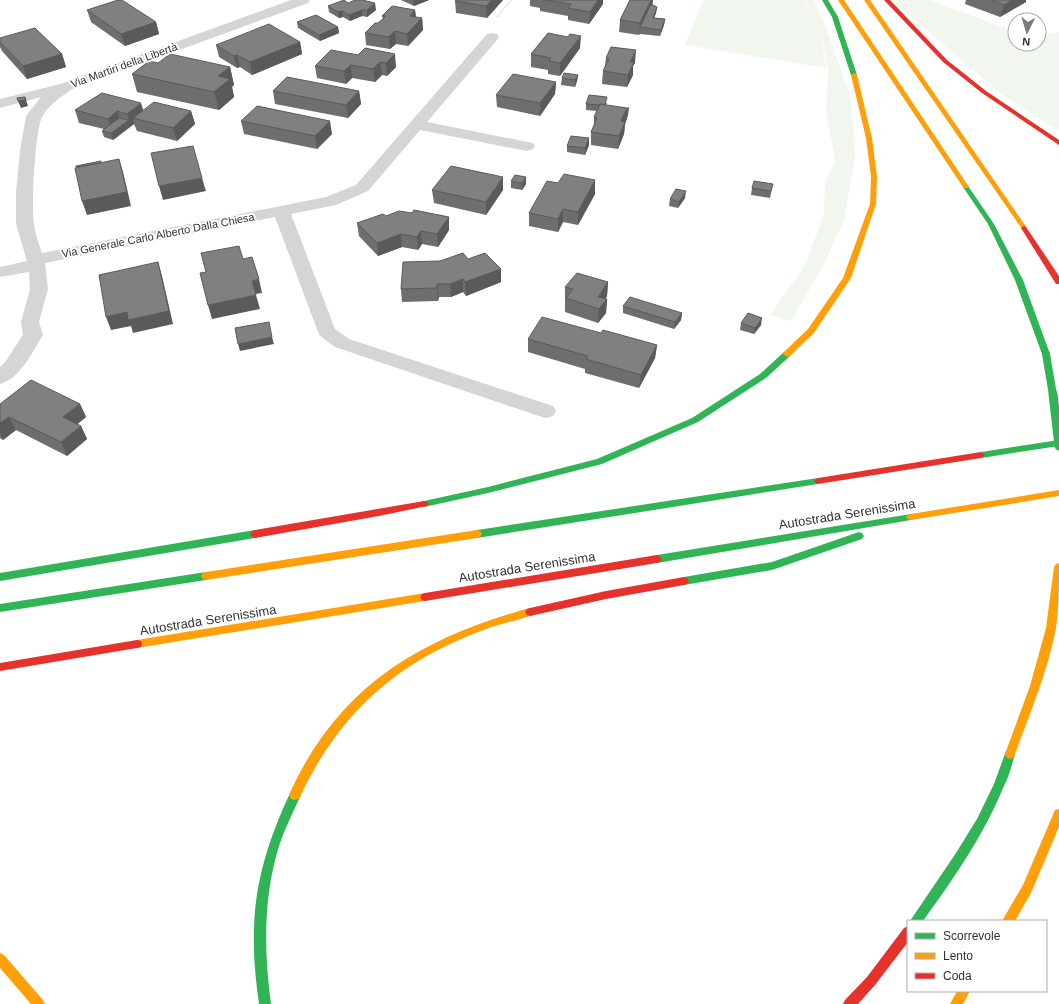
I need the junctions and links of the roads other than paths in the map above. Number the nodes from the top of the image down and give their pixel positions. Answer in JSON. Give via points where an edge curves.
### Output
{"nodes":[{"id":1,"x":303,"y":0,"type":"edge"},
{"id":2,"x":825,"y":0,"type":"edge"},
{"id":3,"x":841,"y":0,"type":"edge"},
{"id":4,"x":867,"y":0,"type":"edge"},
{"id":5,"x":886,"y":0,"type":"edge"},
{"id":6,"x":492,"y":37,"type":"dead end"},
{"id":7,"x":67,"y":86,"type":"junction"},
{"id":8,"x":0,"y":104,"type":"edge"},
{"id":9,"x":0,"y":109,"type":"edge"},
{"id":10,"x":34,"y":116,"type":"junction"},
{"id":11,"x":417,"y":125,"type":"junction"},
{"id":12,"x":1059,"y":143,"type":"edge"},
{"id":13,"x":527,"y":146,"type":"dead end"},
{"id":14,"x":281,"y":211,"type":"junction"},
{"id":15,"x":36,"y":263,"type":"junction"},
{"id":16,"x":0,"y":272,"type":"edge"},
{"id":17,"x":1059,"y":282,"type":"edge"},
{"id":18,"x":0,"y":378,"type":"edge"},
{"id":19,"x":546,"y":411,"type":"dead end"},
{"id":20,"x":1059,"y":443,"type":"edge"},
{"id":21,"x":1059,"y":446,"type":"edge"},
{"id":22,"x":1059,"y":493,"type":"edge"},
{"id":23,"x":913,"y":516,"type":"junction"},
{"id":24,"x":1059,"y":568,"type":"edge"},
{"id":25,"x":0,"y":577,"type":"edge"},
{"id":26,"x":0,"y":608,"type":"edge"},
{"id":27,"x":0,"y":667,"type":"edge"},
{"id":28,"x":1059,"y":814,"type":"edge"},
{"id":29,"x":917,"y":920,"type":"edge"},
{"id":30,"x":1009,"y":920,"type":"edge"},
{"id":31,"x":907,"y":933,"type":"edge"},
{"id":32,"x":0,"y":959,"type":"edge"},
{"id":33,"x":963,"y":992,"type":"edge"},
{"id":34,"x":39,"y":1004,"type":"edge"},
{"id":35,"x":265,"y":1004,"type":"edge"},
{"id":36,"x":849,"y":1004,"type":"edge"},
{"id":37,"x":956,"y":1004,"type":"edge"}],
"edges":[{"from":1,"to":7,"type":"street","name":"Via Martiri della Libertà"},
{"from":2,"to":25,"type":"highway","via":[[835,17],[858,88],[869,138],[874,177],[873,204],[846,278],[811,331],[763,376],[695,420],[599,462],[488,490],[379,513]]},
{"from":3,"to":21,"type":"highway","bridge":true,"via":[[990,224],[1019,280],[1046,354]]},
{"from":4,"to":17,"type":"highway"},
{"from":5,"to":12,"type":"highway","via":[[945,61],[984,92]]},
{"from":6,"to":11,"type":"street","name":"Via Generale Carlo Alberto Dalla Chiesa"},
{"from":7,"to":8,"type":"street"},
{"from":7,"to":10,"type":"street","name":"Via Martiri della Libertà","via":[[47,100]]},
{"from":9,"to":10,"type":"street"},
{"from":10,"to":15,"type":"street","name":"Via Martiri della Libertà","via":[[24,192],[24,224]]},
{"from":11,"to":13,"type":"street"},
{"from":11,"to":14,"type":"street","name":"Via Generale Carlo Alberto Dalla Chiesa","via":[[362,188],[330,201]]},
{"from":14,"to":15,"type":"street","name":"Via Generale Carlo Alberto Dalla Chiesa"},
{"from":14,"to":19,"type":"street","via":[[327,332],[342,343]]},
{"from":15,"to":16,"type":"street","name":"Via Generale Carlo Alberto Dalla Chiesa"},
{"from":15,"to":18,"type":"street","name":"Via Martiri della Libertà","via":[[39,289],[30,322],[32,335],[12,367]]},
{"from":20,"to":26,"type":"highway"},
{"from":22,"to":23,"type":"highway","name":"Autostrada Serenissima"},
{"from":23,"to":27,"type":"highway","name":"Autostrada Serenissima"},
{"from":23,"to":35,"type":"highway","via":[[770,567],[562,604],[472,628],[398,668],[341,720],[302,780],[281,823],[268,862],[258,912],[256,948]]},
{"from":24,"to":29,"type":"highway","via":[[1050,628],[1035,686],[998,788],[977,829]]},
{"from":28,"to":30,"type":"highway","via":[[1027,889]]},
{"from":31,"to":36,"type":"highway","via":[[871,981]]},
{"from":32,"to":34,"type":"highway"},
{"from":33,"to":37,"type":"highway"}]}
